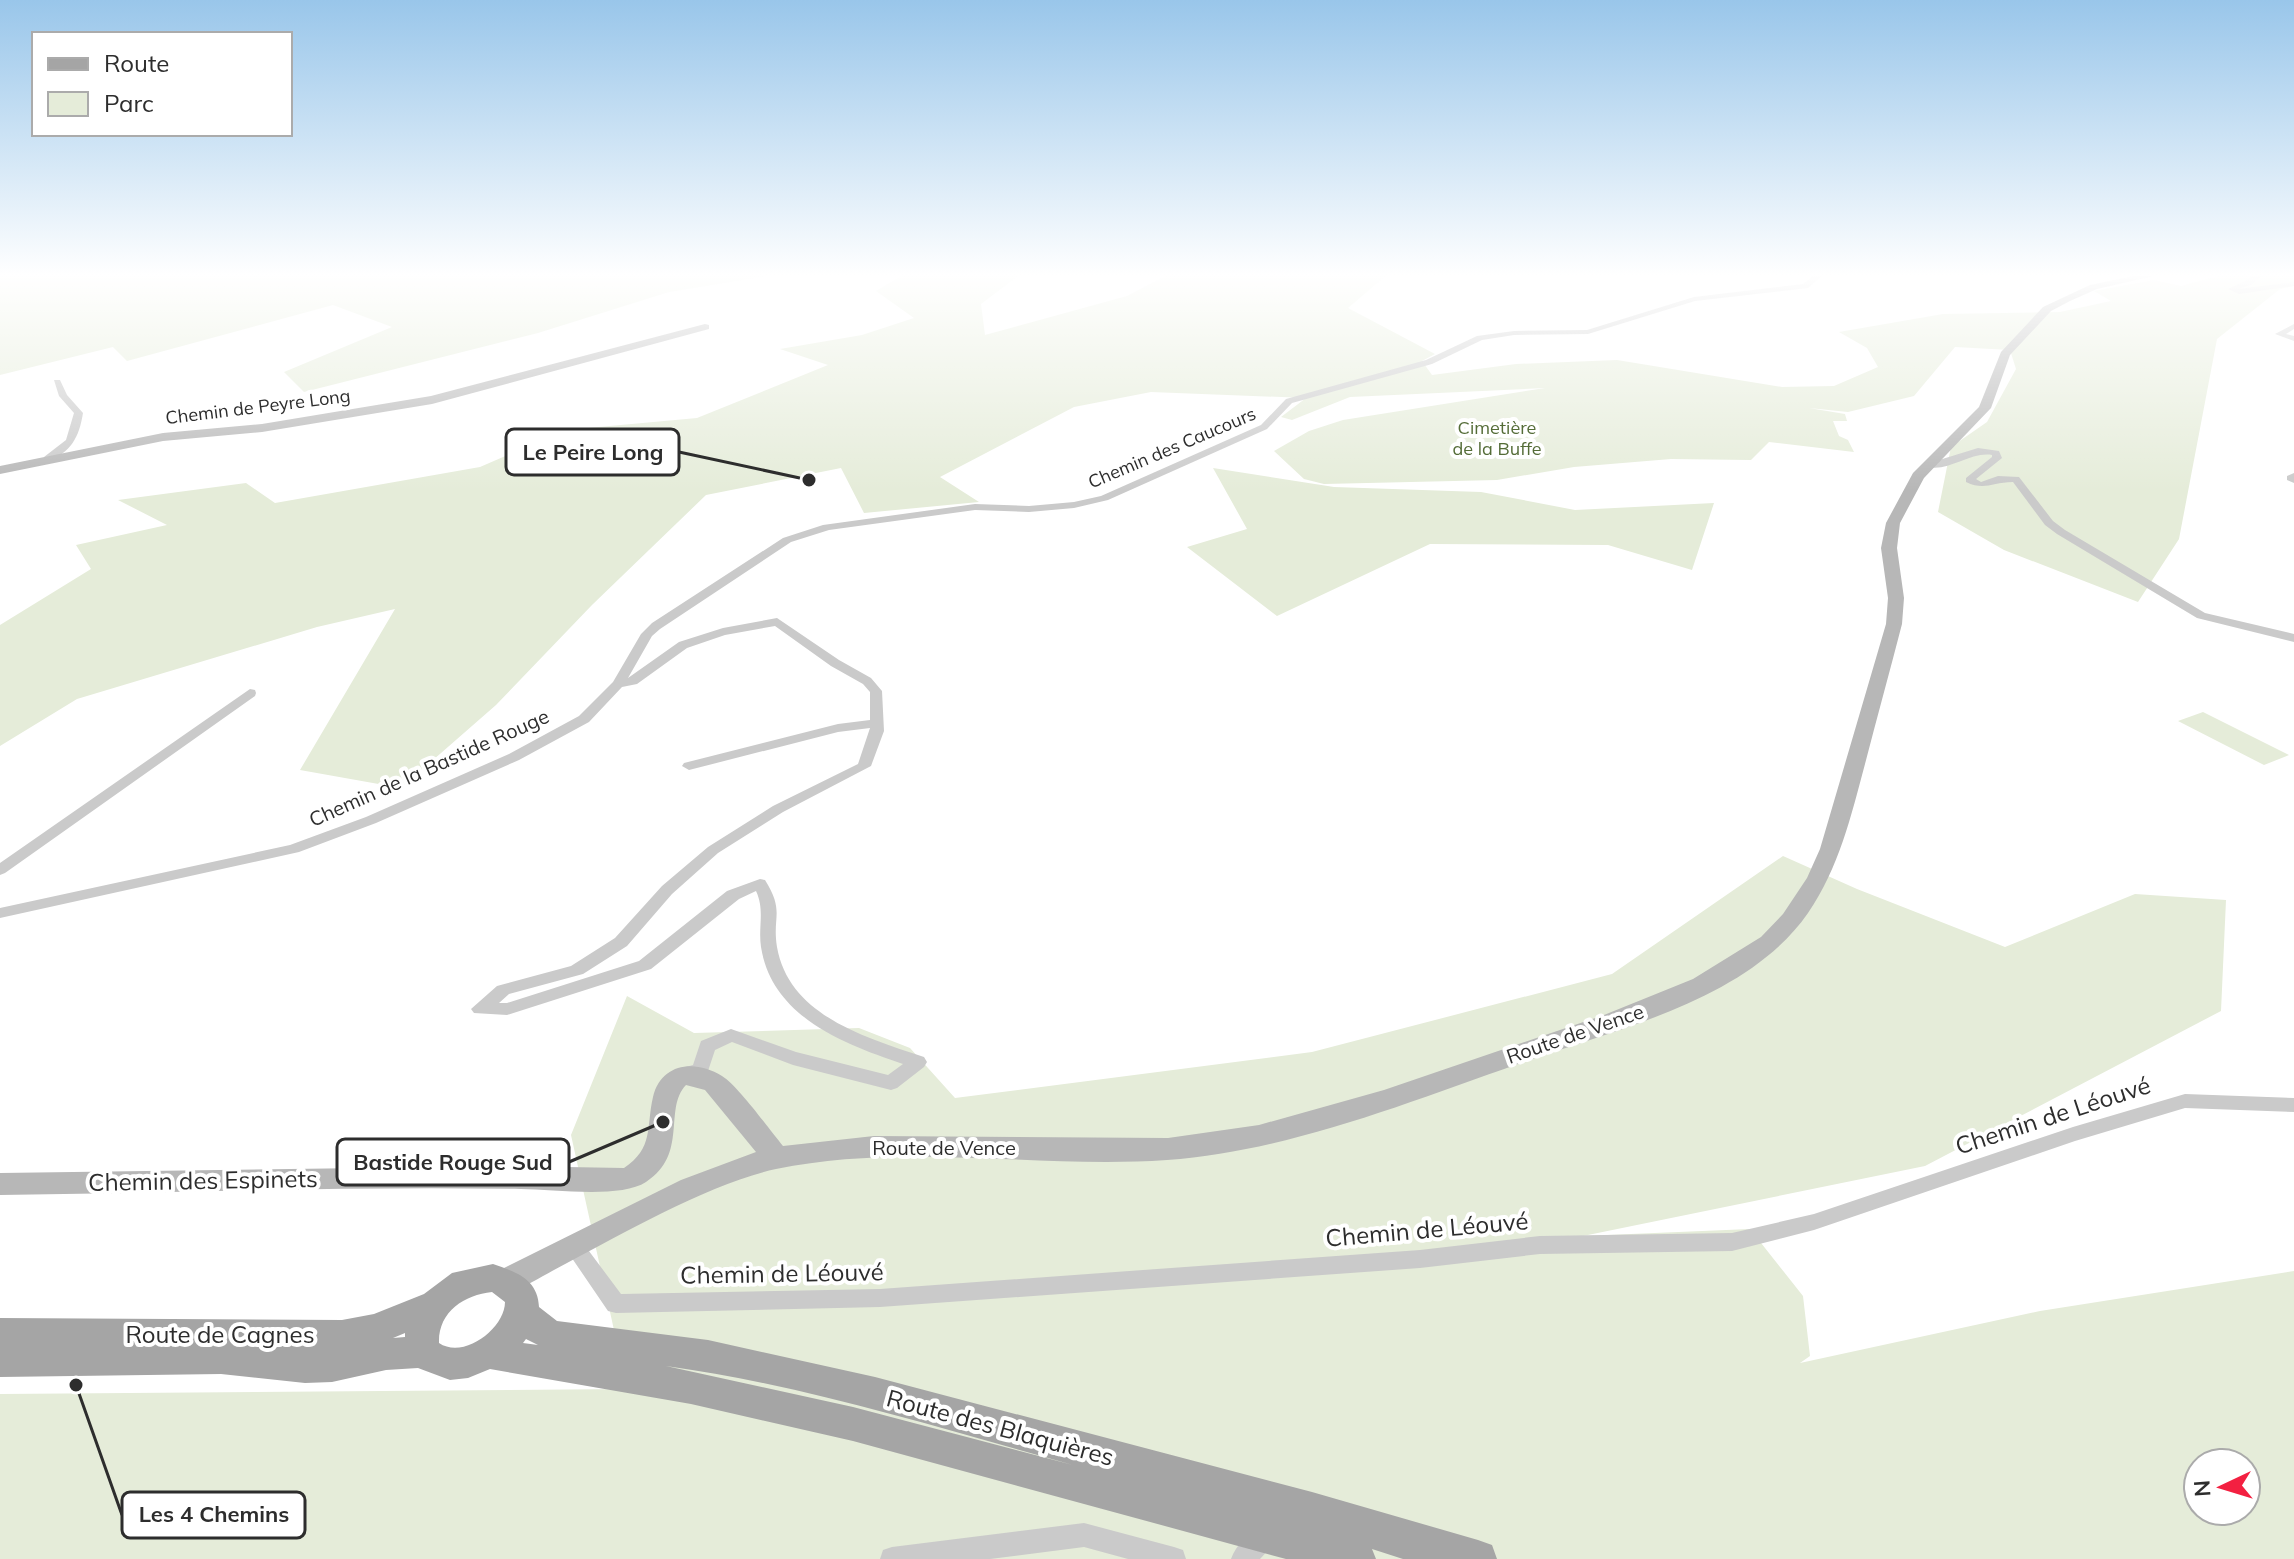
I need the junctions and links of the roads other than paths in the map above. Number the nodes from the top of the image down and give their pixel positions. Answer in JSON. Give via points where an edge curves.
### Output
{"nodes":[{"id":1,"x":635,"y":346,"type":"edge"},
{"id":2,"x":1464,"y":346,"type":"edge"},
{"id":3,"x":2013,"y":346,"type":"edge"},
{"id":4,"x":57,"y":382,"type":"dead end"},
{"id":5,"x":47,"y":459,"type":"junction"},
{"id":6,"x":1928,"y":465,"type":"junction"},
{"id":7,"x":0,"y":470,"type":"edge"},
{"id":8,"x":2294,"y":638,"type":"edge"},
{"id":9,"x":618,"y":684,"type":"junction"},
{"id":10,"x":250,"y":693,"type":"dead end"},
{"id":11,"x":877,"y":723,"type":"junction"},
{"id":12,"x":689,"y":766,"type":"dead end"},
{"id":13,"x":0,"y":870,"type":"edge"},
{"id":14,"x":0,"y":913,"type":"edge"},
{"id":15,"x":685,"y":1074,"type":"junction"},
{"id":16,"x":2294,"y":1105,"type":"edge"},
{"id":17,"x":777,"y":1158,"type":"junction"},
{"id":18,"x":0,"y":1184,"type":"edge"},
{"id":19,"x":565,"y":1248,"type":"junction"},
{"id":20,"x":517,"y":1296,"type":"junction"},
{"id":21,"x":434,"y":1305,"type":"junction"},
{"id":22,"x":0,"y":1333,"type":"edge"},
{"id":23,"x":424,"y":1352,"type":"junction"},
{"id":24,"x":490,"y":1353,"type":"junction"},
{"id":25,"x":0,"y":1361,"type":"edge"},
{"id":26,"x":1188,"y":1478,"type":"junction"},
{"id":27,"x":1404,"y":1540,"type":"junction"},
{"id":28,"x":1271,"y":1543,"type":"edge"},
{"id":29,"x":892,"y":1559,"type":"edge"},
{"id":30,"x":1174,"y":1559,"type":"edge"},
{"id":31,"x":1353,"y":1559,"type":"edge"},
{"id":32,"x":1478,"y":1559,"type":"edge"}],
"edges":[{"from":1,"to":5,"type":"main road","name":"Chemin de Peyre Long","via":[[432,400],[262,428],[163,437]]},
{"from":2,"to":9,"type":"street","name":"Chemin des Caucours","via":[[1429,362],[1289,401],[1264,427],[1104,498],[1029,509],[975,507],[840,525],[787,540],[656,626]]},
{"from":3,"to":6,"type":"main road","name":"Route de Vence","via":[[1985,408]]},
{"from":4,"to":5,"type":"street","via":[[79,413],[70,446]]},
{"from":5,"to":7,"type":"main road","name":"Chemin de Peyre Long"},
{"from":6,"to":8,"type":"street","via":[[1942,465],[1977,450],[1996,453],[1997,458],[1969,480],[1980,485],[2016,479],[2049,523],[2187,609],[2217,622]]},
{"from":6,"to":17,"type":"main road","name":"Route de Vence","via":[[1893,523],[1889,548],[1894,624],[1831,849],[1813,887],[1782,931],[1756,954],[1635,1014],[1272,1134],[1165,1149],[906,1146]]},
{"from":9,"to":11,"type":"street","name":"Chemin de la Bastide Rouge","via":[[633,681],[683,645],[777,622],[867,681],[876,691]]},
{"from":9,"to":14,"type":"street","name":"Chemin de la Bastide Rouge","via":[[584,719],[514,757],[294,849]]},
{"from":10,"to":13,"type":"street"},
{"from":11,"to":12,"type":"street"},
{"from":11,"to":15,"type":"street","name":"Chemin de la Bastide Rouge","via":[[864,766],[778,809],[713,850],[667,890],[621,942],[577,970],[503,990],[480,1009],[507,1009],[645,965],[733,895],[760,884],[771,900],[769,947],[779,981],[815,1020],[858,1042],[918,1062],[891,1083],[793,1058],[731,1035],[707,1046],[701,1069]]},
{"from":15,"to":17,"type":"main road","via":[[714,1083]]},
{"from":15,"to":18,"type":"main road","name":"Chemin des Espinets","via":[[664,1094],[655,1155],[628,1179]]},
{"from":16,"to":19,"type":"street","name":"Chemin de Léouvé","via":[[2185,1101],[1814,1222],[1732,1242],[1540,1245],[1420,1259],[880,1298],[616,1304]]},
{"from":17,"to":19,"type":"main road","name":"Route de Vence","via":[[700,1184]]},
{"from":19,"to":20,"type":"main road","name":"Route de Vence"},
{"from":20,"to":21,"type":"main road","via":[[493,1278],[462,1284]]},
{"from":20,"to":24,"type":"main road","via":[[505,1342]]},
{"from":20,"to":26,"type":"main road","name":"Route des Blaquières","via":[[535,1327],[554,1336],[708,1356],[875,1394]]},
{"from":21,"to":22,"type":"main road","name":"Route de Cagnes","via":[[376,1329],[342,1335]]},
{"from":21,"to":23,"type":"main road","via":[[421,1329]]},
{"from":23,"to":24,"type":"main road","via":[[452,1364]]},
{"from":23,"to":25,"type":"main road","name":"Route de Cagnes","via":[[305,1367],[221,1358]]},
{"from":24,"to":28,"type":"main road","name":"Route des Blaquières","via":[[691,1387],[853,1424]]},
{"from":26,"to":27,"type":"main road","name":"Route des Blaquières"},
{"from":26,"to":28,"type":"street","via":[[1224,1507],[1259,1516]]},
{"from":27,"to":28,"type":"street","via":[[1372,1544],[1299,1524]]},
{"from":27,"to":32,"type":"main road","name":"Route des Blaquières"},
{"from":28,"to":31,"type":"main road","name":"Route des Blaquières"},
{"from":29,"to":30,"type":"street","via":[[1084,1535]]}]}
